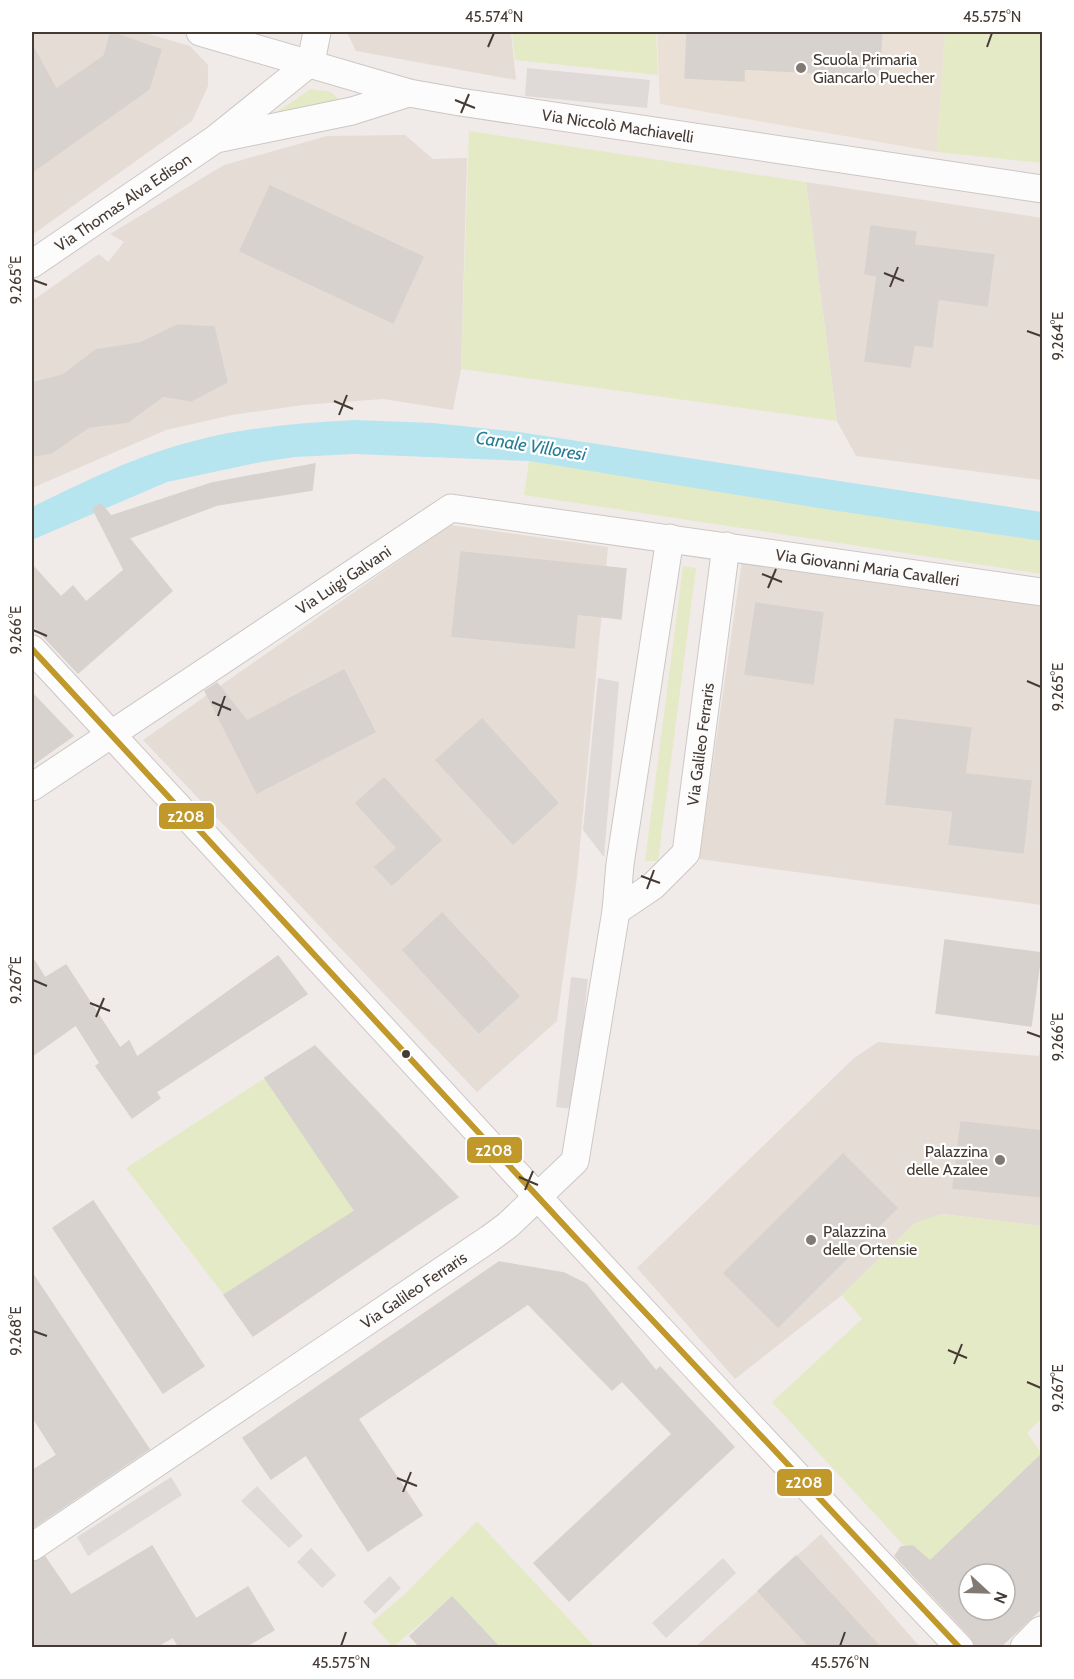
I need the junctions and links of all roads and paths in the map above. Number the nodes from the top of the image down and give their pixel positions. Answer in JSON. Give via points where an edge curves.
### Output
{"nodes":[{"id":1,"x":200,"y":32,"type":"edge"},
{"id":2,"x":317,"y":32,"type":"edge"},
{"id":3,"x":310,"y":62,"type":"junction"},
{"id":4,"x":409,"y":93,"type":"junction"},
{"id":5,"x":214,"y":140,"type":"junction"},
{"id":6,"x":1042,"y":189,"type":"edge"},
{"id":7,"x":32,"y":264,"type":"edge"},
{"id":8,"x":681,"y":539,"type":"junction"},
{"id":9,"x":726,"y":546,"type":"junction"},
{"id":10,"x":1042,"y":592,"type":"edge"},
{"id":11,"x":32,"y":649,"type":"edge"},
{"id":12,"x":110,"y":733,"type":"junction"},
{"id":13,"x":32,"y":787,"type":"edge"},
{"id":14,"x":616,"y":911,"type":"junction"},
{"id":15,"x":537,"y":1199,"type":"junction"},
{"id":16,"x":32,"y":1547,"type":"edge"},
{"id":17,"x":1042,"y":1633,"type":"edge"},
{"id":18,"x":960,"y":1647,"type":"edge"},
{"id":19,"x":1027,"y":1647,"type":"edge"}],
"edges":[{"from":1,"to":3,"type":"street","name":"Via Niccolò Machiavelli"},
{"from":2,"to":3,"type":"street"},
{"from":3,"to":4,"type":"street","name":"Via Niccolò Machiavelli"},
{"from":3,"to":5,"type":"street","name":"Via Thomas Alva Edison"},
{"from":4,"to":5,"type":"street","name":"Via Thomas Alva Edison","via":[[352,111]]},
{"from":4,"to":6,"type":"street","name":"Via Niccolò Machiavelli"},
{"from":5,"to":7,"type":"street","name":"Via Thomas Alva Edison"},
{"from":8,"to":9,"type":"street","name":"Via Giovanni Maria Cavalleri"},
{"from":8,"to":12,"type":"street","name":"Via Luigi Galvani","via":[[451,508]]},
{"from":8,"to":14,"type":"street","name":"Via Galileo Ferraris","via":[[620,864]]},
{"from":9,"to":10,"type":"street","name":"Via Giovanni Maria Cavalleri"},
{"from":9,"to":14,"type":"street","name":"Via Galileo Ferraris","via":[[686,853],[653,886]]},
{"from":11,"to":12,"type":"street"},
{"from":12,"to":13,"type":"street","name":"Via Luigi Galvani"},
{"from":12,"to":15,"type":"street"},
{"from":14,"to":15,"type":"street","name":"Via Galileo Ferraris","via":[[575,1161]]},
{"from":15,"to":16,"type":"street","name":"Via Galileo Ferraris","via":[[489,1239]]},
{"from":15,"to":18,"type":"street"},
{"from":17,"to":19,"type":"street"}]}
